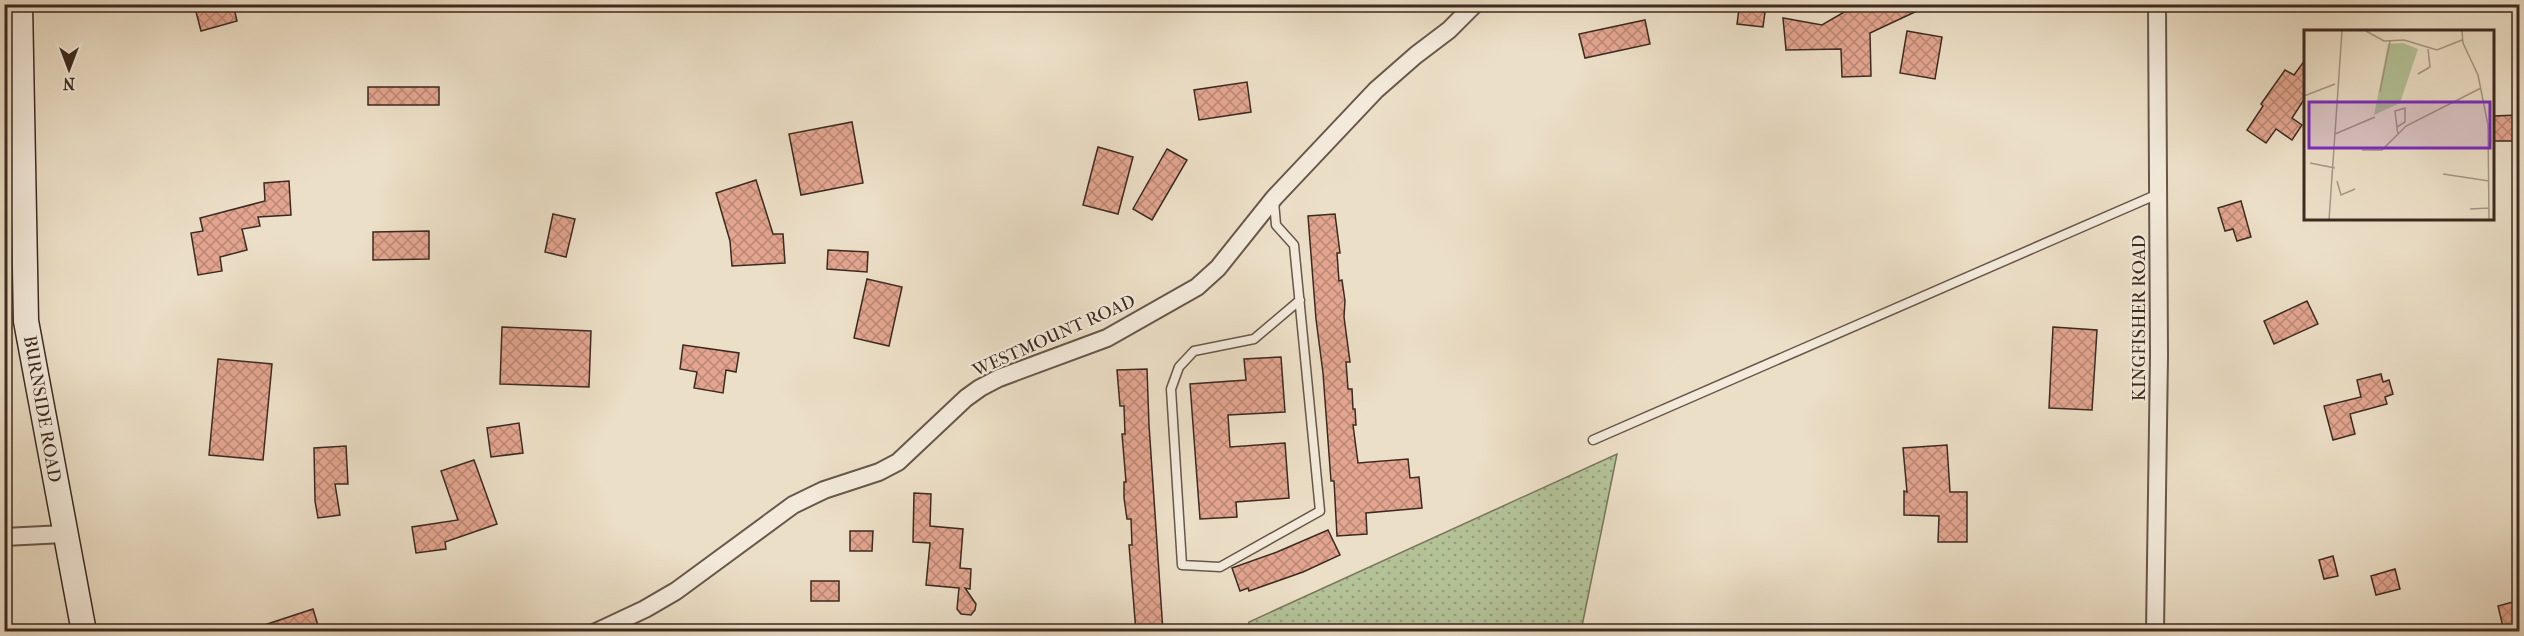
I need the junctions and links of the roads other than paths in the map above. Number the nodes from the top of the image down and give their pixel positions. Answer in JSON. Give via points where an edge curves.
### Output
{"nodes":[{"id":1,"x":20,"y":4,"type":"edge"},
{"id":2,"x":1475,"y":4,"type":"edge"},
{"id":3,"x":2157,"y":4,"type":"edge"},
{"id":4,"x":2158,"y":194,"type":"junction"},
{"id":5,"x":1274,"y":198,"type":"junction"},
{"id":6,"x":1300,"y":300,"type":"junction"},
{"id":7,"x":1593,"y":440,"type":"dead end"},
{"id":8,"x":64,"y":534,"type":"junction"},
{"id":9,"x":4,"y":537,"type":"edge"},
{"id":10,"x":84,"y":632,"type":"edge"},
{"id":11,"x":596,"y":632,"type":"edge"},
{"id":12,"x":2155,"y":632,"type":"edge"}],
"edges":[{"from":1,"to":8,"type":"main road","name":"BURNSIDE ROAD","via":[[26,321]]},
{"from":2,"to":5,"type":"street","name":"WESTMOUNT ROAD","via":[[1376,90]]},
{"from":3,"to":4,"type":"street","name":"KINGFISHER ROAD"},
{"from":4,"to":7,"type":"lane"},
{"from":4,"to":12,"type":"street","name":"KINGFISHER ROAD"},
{"from":5,"to":6,"type":"lane","via":[[1276,225],[1294,245]]},
{"from":5,"to":11,"type":"street","name":"WESTMOUNT ROAD","via":[[1218,268],[1197,287],[1107,338],[980,388],[898,462],[793,505],[676,591]]},
{"from":6,"to":6,"type":"lane","via":[[1320,511],[1220,567],[1182,565],[1171,389],[1179,366],[1194,351],[1254,339]]},
{"from":8,"to":9,"type":"street"},
{"from":8,"to":10,"type":"main road","name":"BURNSIDE ROAD"}]}
